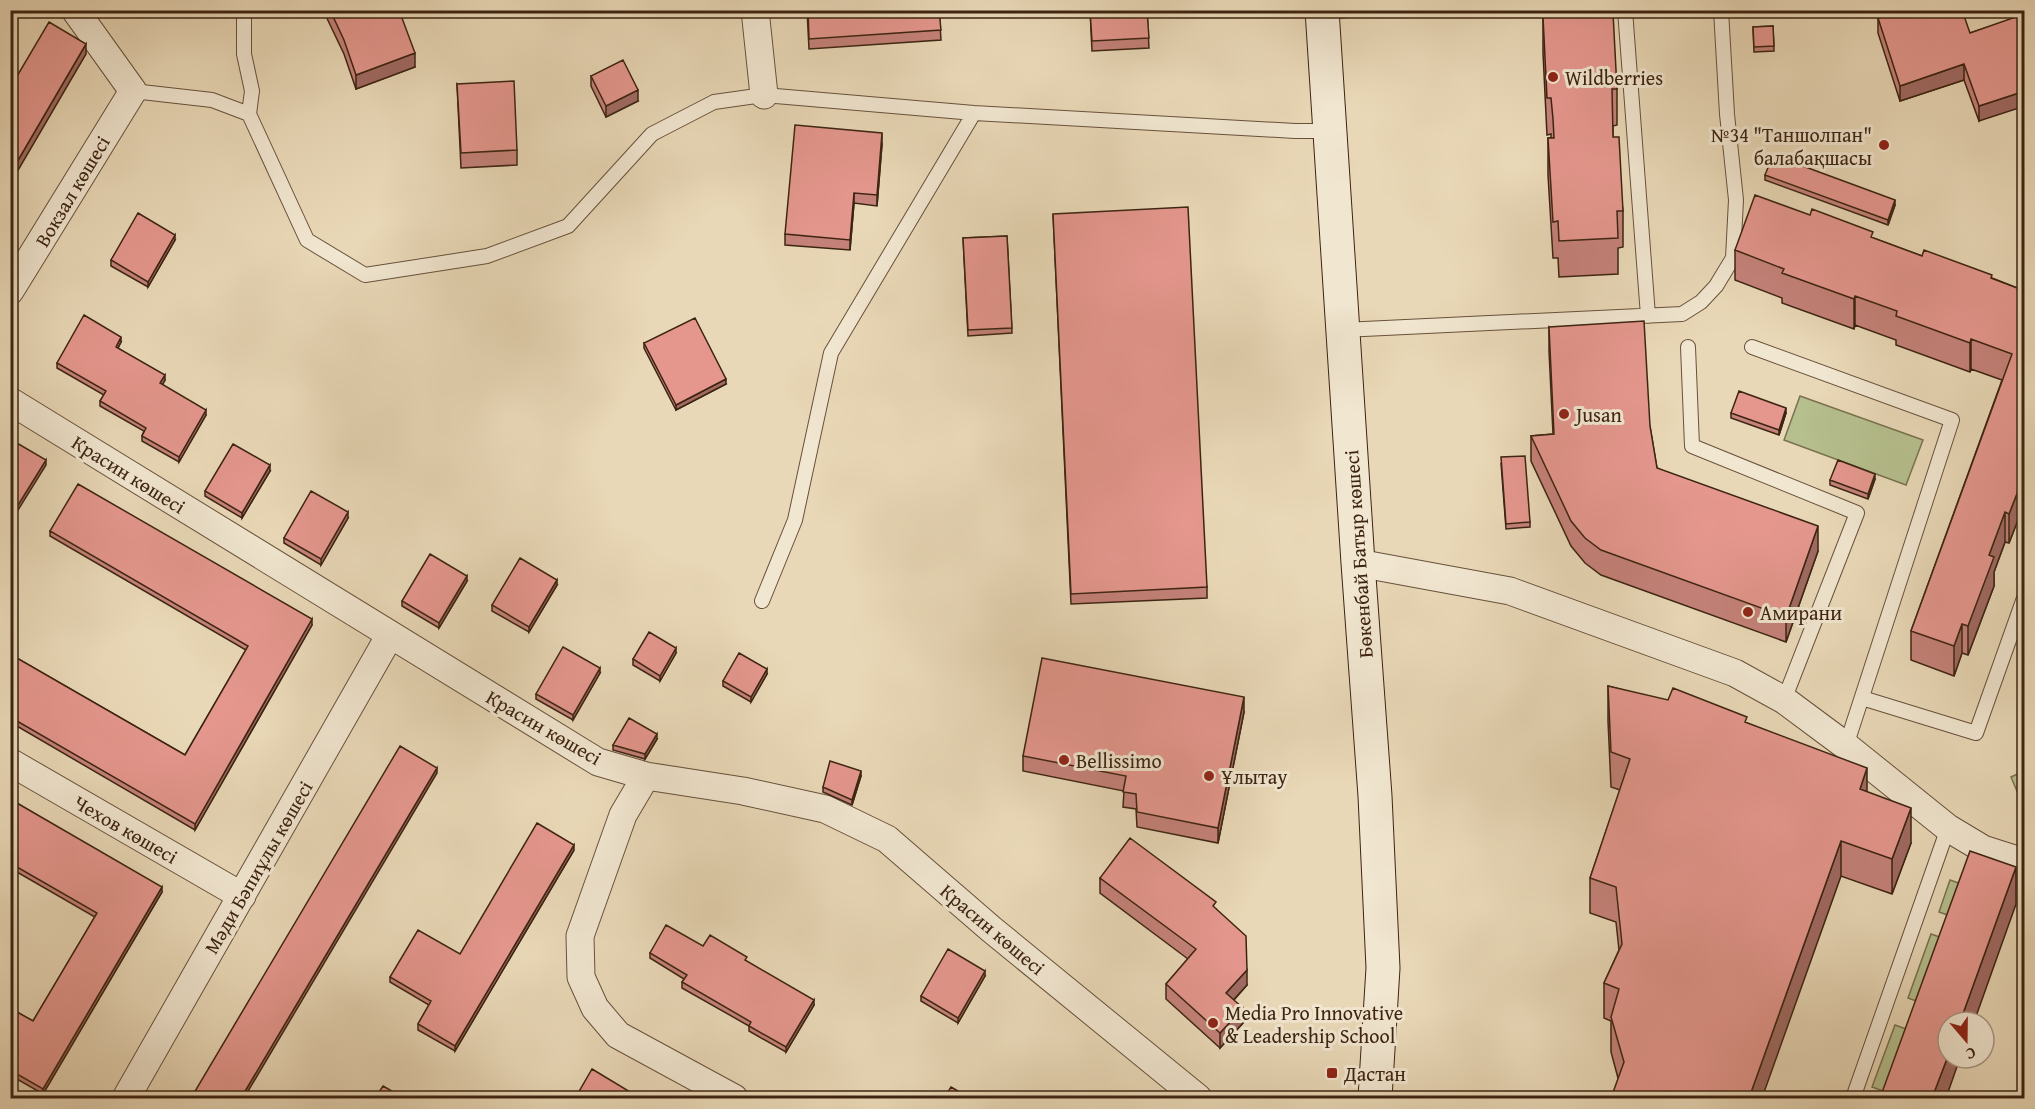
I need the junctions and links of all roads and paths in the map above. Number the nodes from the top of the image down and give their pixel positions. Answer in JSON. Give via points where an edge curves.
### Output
{"nodes":[{"id":1,"x":75,"y":10,"type":"edge"},
{"id":2,"x":247,"y":10,"type":"edge"},
{"id":3,"x":755,"y":10,"type":"edge"},
{"id":4,"x":1625,"y":10,"type":"edge"},
{"id":5,"x":1721,"y":10,"type":"edge"},
{"id":6,"x":1331,"y":11,"type":"edge"},
{"id":7,"x":133,"y":91,"type":"junction"},
{"id":8,"x":764,"y":95,"type":"junction"},
{"id":9,"x":974,"y":113,"type":"junction"},
{"id":10,"x":249,"y":114,"type":"junction"},
{"id":11,"x":1329,"y":131,"type":"junction"},
{"id":12,"x":10,"y":291,"type":"edge"},
{"id":13,"x":1648,"y":316,"type":"junction"},
{"id":14,"x":1343,"y":330,"type":"junction"},
{"id":15,"x":1688,"y":347,"type":"dead end"},
{"id":16,"x":1752,"y":347,"type":"dead end"},
{"id":17,"x":10,"y":400,"type":"edge"},
{"id":18,"x":1358,"y":563,"type":"junction"},
{"id":19,"x":2025,"y":598,"type":"edge"},
{"id":20,"x":762,"y":601,"type":"dead end"},
{"id":21,"x":390,"y":635,"type":"junction"},
{"id":22,"x":1862,"y":698,"type":"junction"},
{"id":23,"x":1784,"y":700,"type":"junction"},
{"id":24,"x":1846,"y":746,"type":"junction"},
{"id":25,"x":10,"y":762,"type":"edge"},
{"id":26,"x":646,"y":776,"type":"junction"},
{"id":27,"x":1948,"y":828,"type":"junction"},
{"id":28,"x":2025,"y":862,"type":"edge"},
{"id":29,"x":242,"y":896,"type":"junction"},
{"id":30,"x":126,"y":1098,"type":"edge"},
{"id":31,"x":734,"y":1098,"type":"edge"},
{"id":32,"x":1198,"y":1098,"type":"edge"},
{"id":33,"x":1375,"y":1098,"type":"edge"},
{"id":34,"x":1853,"y":1098,"type":"edge"}],
"edges":[{"from":1,"to":7,"type":"street"},
{"from":2,"to":10,"type":"lane","via":[[244,54],[252,91]]},
{"from":3,"to":8,"type":"street"},
{"from":4,"to":13,"type":"lane"},
{"from":5,"to":13,"type":"lane","via":[[1736,200],[1733,258],[1701,302],[1682,314]]},
{"from":6,"to":11,"type":"main road","name":"Бөкенбай Батыр көшесі"},
{"from":7,"to":10,"type":"lane","via":[[212,100]]},
{"from":7,"to":12,"type":"street","name":"Вокзал көшесі"},
{"from":8,"to":9,"type":"lane"},
{"from":8,"to":10,"type":"lane","via":[[714,102],[652,134],[568,226],[487,256],[365,275],[307,240]]},
{"from":9,"to":11,"type":"lane"},
{"from":9,"to":20,"type":"lane","via":[[831,353],[795,520]]},
{"from":11,"to":14,"type":"main road","name":"Бөкенбай Батыр көшесі"},
{"from":13,"to":14,"type":"lane"},
{"from":14,"to":18,"type":"main road","name":"Бөкенбай Батыр көшесі"},
{"from":15,"to":23,"type":"lane","via":[[1692,446],[1857,513]]},
{"from":16,"to":22,"type":"lane","via":[[1952,420]]},
{"from":17,"to":21,"type":"street","name":"Красин көшесі"},
{"from":18,"to":23,"type":"street","via":[[1509,591],[1735,673]]},
{"from":18,"to":33,"type":"main road","name":"Бөкенбай Батыр көшесі","via":[[1383,968]]},
{"from":19,"to":22,"type":"lane","via":[[1976,733]]},
{"from":21,"to":26,"type":"street","name":"Красин көшесі","via":[[598,762]]},
{"from":21,"to":29,"type":"street","name":"Мәди Бәпиұлы көшесі"},
{"from":22,"to":24,"type":"lane"},
{"from":23,"to":24,"type":"street"},
{"from":24,"to":27,"type":"street"},
{"from":25,"to":29,"type":"street","name":"Чехов көшесі"},
{"from":26,"to":31,"type":"street","via":[[623,815],[580,936],[580,977],[595,1008],[618,1035]]},
{"from":26,"to":32,"type":"street","name":"Красин көшесі","via":[[825,809],[887,838],[991,929]]},
{"from":27,"to":28,"type":"street","via":[[1983,849]]},
{"from":27,"to":34,"type":"lane"},
{"from":29,"to":30,"type":"street","name":"Мәди Бәпиұлы көшесі"}]}
